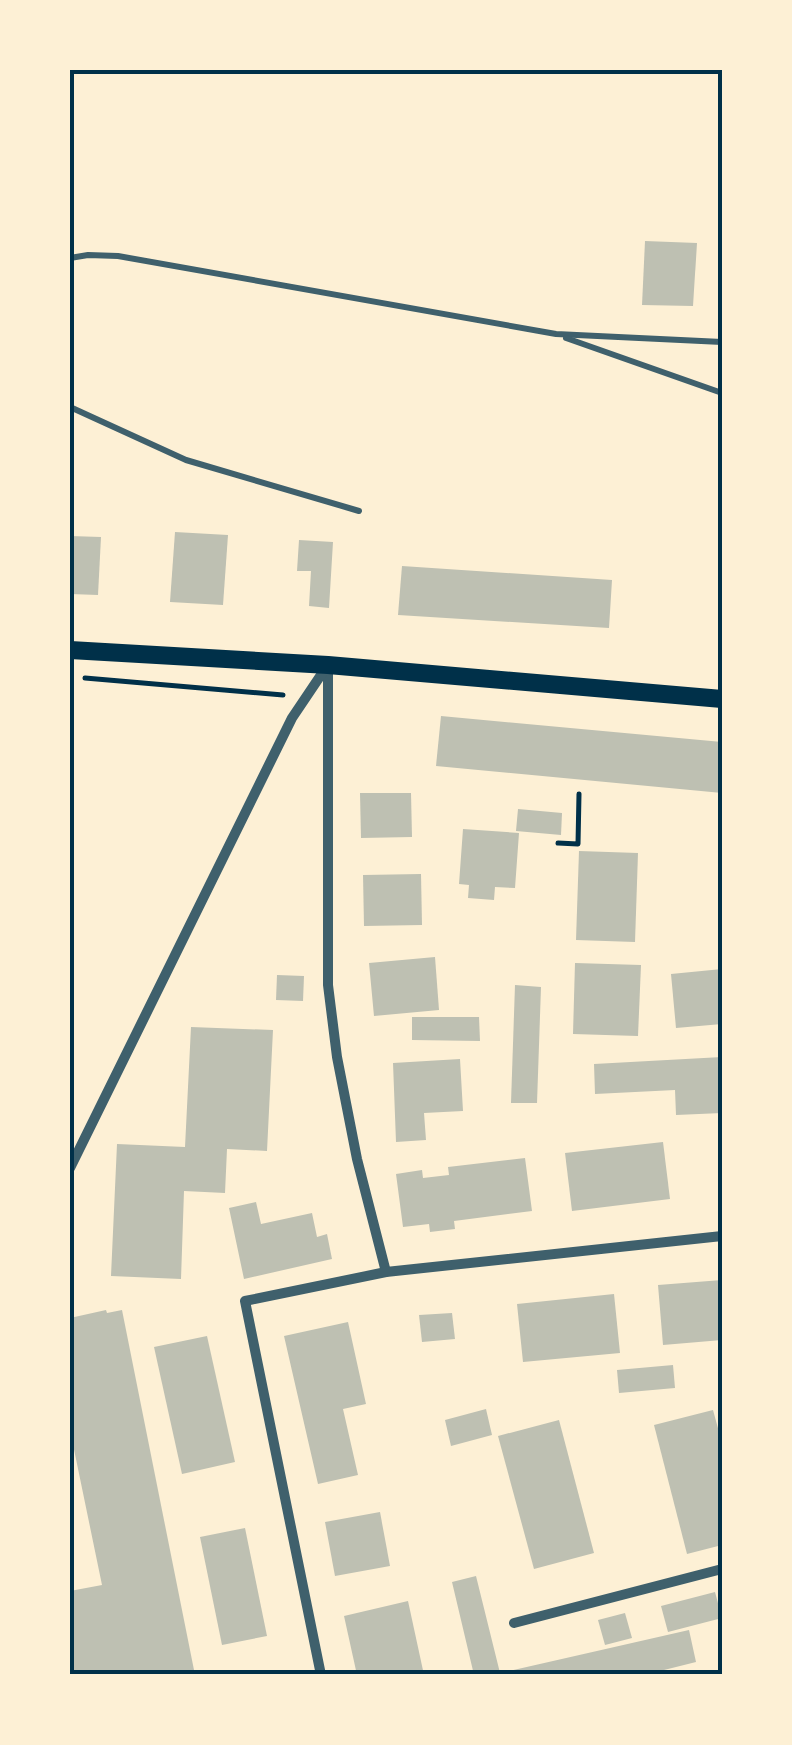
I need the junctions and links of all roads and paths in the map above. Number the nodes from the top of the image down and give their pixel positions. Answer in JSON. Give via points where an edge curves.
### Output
{"nodes":[{"id":1,"x":70,"y":258,"type":"edge"},
{"id":2,"x":556,"y":334,"type":"junction"},
{"id":3,"x":722,"y":342,"type":"edge"},
{"id":4,"x":722,"y":393,"type":"edge"},
{"id":5,"x":70,"y":406,"type":"edge"},
{"id":6,"x":359,"y":512,"type":"dead end"},
{"id":7,"x":70,"y":650,"type":"edge"},
{"id":8,"x":328,"y":665,"type":"junction"},
{"id":9,"x":70,"y":677,"type":"edge"},
{"id":10,"x":306,"y":697,"type":"junction"},
{"id":11,"x":722,"y":699,"type":"edge"},
{"id":12,"x":579,"y":794,"type":"dead end"},
{"id":13,"x":558,"y":843,"type":"dead end"},
{"id":14,"x":70,"y":1168,"type":"edge"},
{"id":15,"x":722,"y":1236,"type":"edge"},
{"id":16,"x":386,"y":1272,"type":"junction"},
{"id":17,"x":722,"y":1568,"type":"edge"},
{"id":18,"x":514,"y":1622,"type":"dead end"},
{"id":19,"x":321,"y":1675,"type":"edge"}],
"edges":[{"from":1,"to":2,"type":"lane","via":[[118,256]]},
{"from":2,"to":3,"type":"lane"},
{"from":2,"to":4,"type":"lane"},
{"from":5,"to":6,"type":"lane","via":[[186,460]]},
{"from":7,"to":8,"type":"main road"},
{"from":8,"to":10,"type":"street"},
{"from":8,"to":11,"type":"main road"},
{"from":8,"to":16,"type":"street","via":[[328,985],[337,1058]]},
{"from":9,"to":10,"type":"path"},
{"from":10,"to":14,"type":"street"},
{"from":12,"to":13,"type":"path","via":[[578,844]]},
{"from":15,"to":16,"type":"street"},
{"from":16,"to":19,"type":"street","via":[[246,1301]]},
{"from":17,"to":18,"type":"street"}]}
